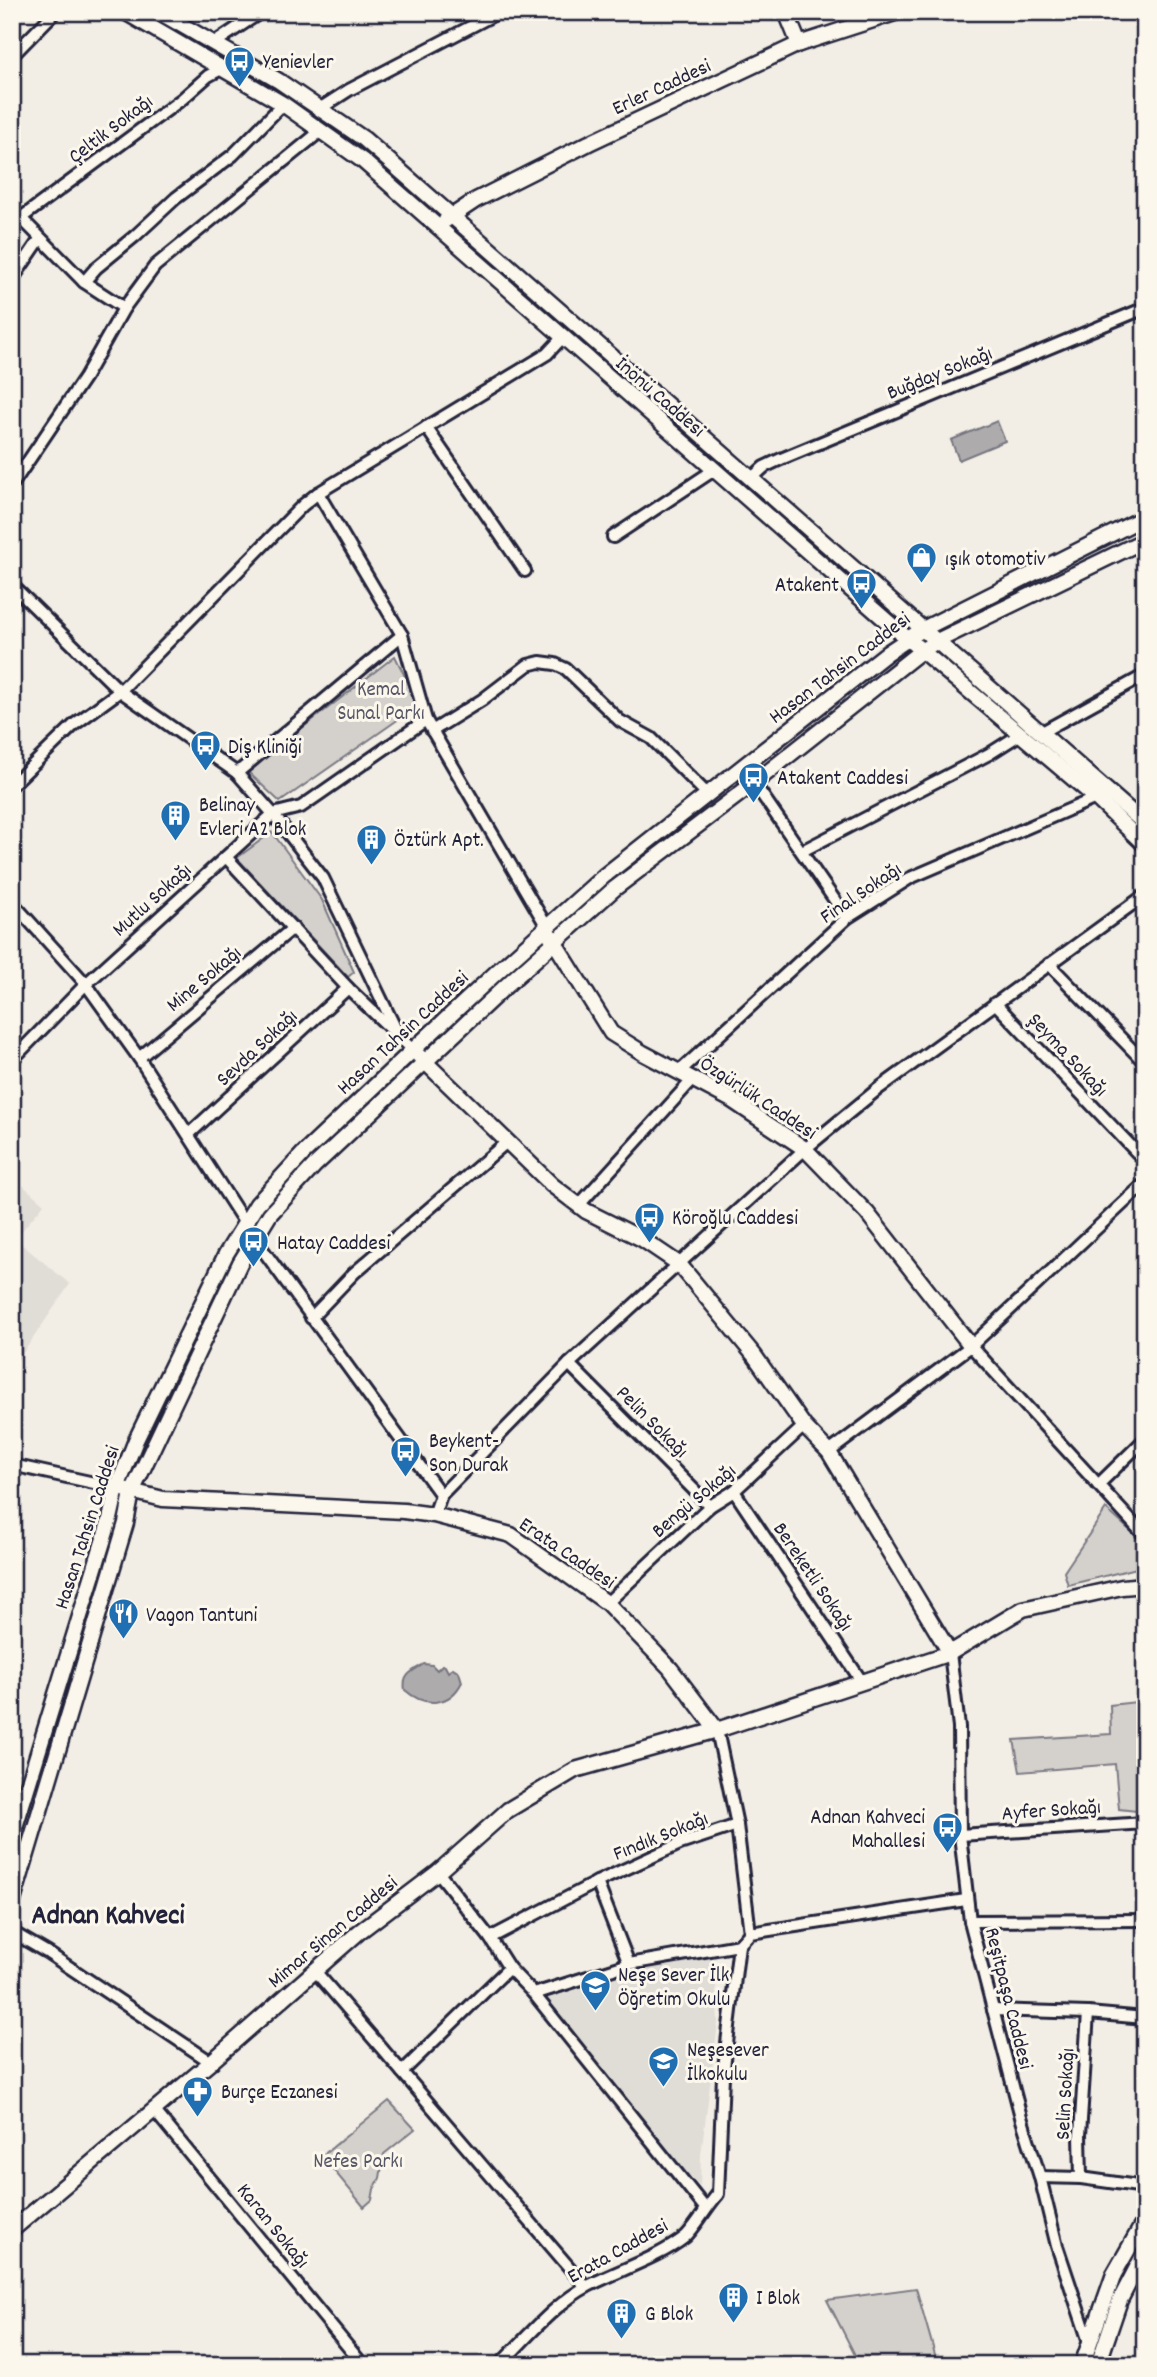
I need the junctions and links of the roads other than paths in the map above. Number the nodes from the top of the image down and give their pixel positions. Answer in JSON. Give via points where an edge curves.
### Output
{"nodes":[{"id":1,"x":55,"y":12,"type":"edge"},
{"id":2,"x":125,"y":12,"type":"edge"},
{"id":3,"x":159,"y":12,"type":"edge"},
{"id":4,"x":261,"y":12,"type":"edge"},
{"id":5,"x":499,"y":12,"type":"edge"},
{"id":6,"x":786,"y":12,"type":"edge"},
{"id":7,"x":898,"y":12,"type":"edge"},
{"id":8,"x":213,"y":44,"type":"junction"},
{"id":9,"x":799,"y":44,"type":"junction"},
{"id":10,"x":232,"y":53,"type":"junction"},
{"id":11,"x":12,"y":56,"type":"edge"},
{"id":12,"x":221,"y":69,"type":"junction"},
{"id":13,"x":283,"y":104,"type":"junction"},
{"id":14,"x":321,"y":108,"type":"junction"},
{"id":15,"x":322,"y":130,"type":"junction"},
{"id":16,"x":451,"y":216,"type":"junction"},
{"id":17,"x":439,"y":228,"type":"junction"},
{"id":18,"x":40,"y":239,"type":"junction"},
{"id":19,"x":12,"y":280,"type":"edge"},
{"id":20,"x":84,"y":282,"type":"junction"},
{"id":21,"x":124,"y":308,"type":"junction"},
{"id":22,"x":1145,"y":308,"type":"edge"},
{"id":23,"x":575,"y":325,"type":"junction"},
{"id":24,"x":562,"y":338,"type":"junction"},
{"id":25,"x":426,"y":427,"type":"junction"},
{"id":26,"x":714,"y":470,"type":"junction"},
{"id":27,"x":751,"y":479,"type":"junction"},
{"id":28,"x":12,"y":485,"type":"edge"},
{"id":29,"x":318,"y":493,"type":"junction"},
{"id":30,"x":1145,"y":517,"type":"edge"},
{"id":31,"x":613,"y":537,"type":"dead end"},
{"id":32,"x":1145,"y":540,"type":"edge"},
{"id":33,"x":525,"y":571,"type":"dead end"},
{"id":34,"x":12,"y":585,"type":"edge"},
{"id":35,"x":923,"y":629,"type":"junction"},
{"id":36,"x":402,"y":635,"type":"junction"},
{"id":37,"x":906,"y":639,"type":"junction"},
{"id":38,"x":937,"y":641,"type":"junction"},
{"id":39,"x":921,"y":651,"type":"junction"},
{"id":40,"x":1145,"y":675,"type":"edge"},
{"id":41,"x":120,"y":691,"type":"junction"},
{"id":42,"x":426,"y":720,"type":"junction"},
{"id":43,"x":432,"y":732,"type":"junction"},
{"id":44,"x":1042,"y":732,"type":"junction"},
{"id":45,"x":1019,"y":735,"type":"junction"},
{"id":46,"x":237,"y":773,"type":"junction"},
{"id":47,"x":754,"y":783,"type":"junction"},
{"id":48,"x":12,"y":785,"type":"edge"},
{"id":49,"x":708,"y":795,"type":"junction"},
{"id":50,"x":1096,"y":798,"type":"junction"},
{"id":51,"x":273,"y":814,"type":"junction"},
{"id":52,"x":1145,"y":824,"type":"edge"},
{"id":53,"x":1145,"y":845,"type":"edge"},
{"id":54,"x":802,"y":851,"type":"junction"},
{"id":55,"x":226,"y":857,"type":"junction"},
{"id":56,"x":1145,"y":895,"type":"edge"},
{"id":57,"x":12,"y":902,"type":"edge"},
{"id":58,"x":847,"y":918,"type":"junction"},
{"id":59,"x":547,"y":927,"type":"junction"},
{"id":60,"x":293,"y":928,"type":"junction"},
{"id":61,"x":554,"y":943,"type":"junction"},
{"id":62,"x":1049,"y":964,"type":"junction"},
{"id":63,"x":86,"y":984,"type":"junction"},
{"id":64,"x":348,"y":988,"type":"junction"},
{"id":65,"x":995,"y":1003,"type":"junction"},
{"id":66,"x":399,"y":1036,"type":"junction"},
{"id":67,"x":413,"y":1050,"type":"junction"},
{"id":68,"x":139,"y":1058,"type":"junction"},
{"id":69,"x":12,"y":1060,"type":"edge"},
{"id":70,"x":426,"y":1061,"type":"junction"},
{"id":71,"x":1145,"y":1063,"type":"edge"},
{"id":72,"x":680,"y":1071,"type":"junction"},
{"id":73,"x":694,"y":1078,"type":"junction"},
{"id":74,"x":189,"y":1134,"type":"junction"},
{"id":75,"x":508,"y":1141,"type":"junction"},
{"id":76,"x":805,"y":1149,"type":"junction"},
{"id":77,"x":1145,"y":1161,"type":"edge"},
{"id":78,"x":1145,"y":1183,"type":"edge"},
{"id":79,"x":579,"y":1205,"type":"junction"},
{"id":80,"x":245,"y":1224,"type":"junction"},
{"id":81,"x":255,"y":1239,"type":"junction"},
{"id":82,"x":679,"y":1264,"type":"junction"},
{"id":83,"x":311,"y":1318,"type":"junction"},
{"id":84,"x":971,"y":1346,"type":"junction"},
{"id":85,"x":569,"y":1364,"type":"junction"},
{"id":86,"x":804,"y":1426,"type":"junction"},
{"id":87,"x":1145,"y":1439,"type":"edge"},
{"id":88,"x":829,"y":1452,"type":"junction"},
{"id":89,"x":12,"y":1465,"type":"edge"},
{"id":90,"x":1098,"y":1485,"type":"junction"},
{"id":91,"x":117,"y":1488,"type":"junction"},
{"id":92,"x":734,"y":1491,"type":"junction"},
{"id":93,"x":132,"y":1492,"type":"junction"},
{"id":94,"x":441,"y":1495,"type":"junction"},
{"id":95,"x":710,"y":1506,"type":"junction"},
{"id":96,"x":434,"y":1515,"type":"junction"},
{"id":97,"x":1145,"y":1536,"type":"edge"},
{"id":98,"x":1145,"y":1585,"type":"edge"},
{"id":99,"x":607,"y":1603,"type":"junction"},
{"id":100,"x":950,"y":1653,"type":"junction"},
{"id":101,"x":862,"y":1682,"type":"junction"},
{"id":102,"x":717,"y":1730,"type":"junction"},
{"id":103,"x":29,"y":1784,"type":"junction"},
{"id":104,"x":12,"y":1797,"type":"edge"},
{"id":105,"x":1145,"y":1823,"type":"edge"},
{"id":106,"x":737,"y":1825,"type":"junction"},
{"id":107,"x":960,"y":1835,"type":"junction"},
{"id":108,"x":12,"y":1837,"type":"edge"},
{"id":109,"x":438,"y":1872,"type":"junction"},
{"id":110,"x":597,"y":1882,"type":"junction"},
{"id":111,"x":966,"y":1899,"type":"junction"},
{"id":112,"x":12,"y":1904,"type":"edge"},
{"id":113,"x":1145,"y":1920,"type":"edge"},
{"id":114,"x":970,"y":1922,"type":"junction"},
{"id":115,"x":12,"y":1932,"type":"edge"},
{"id":116,"x":750,"y":1933,"type":"junction"},
{"id":117,"x":490,"y":1938,"type":"junction"},
{"id":118,"x":739,"y":1945,"type":"junction"},
{"id":119,"x":629,"y":1964,"type":"junction"},
{"id":120,"x":509,"y":1968,"type":"junction"},
{"id":121,"x":315,"y":1971,"type":"junction"},
{"id":122,"x":534,"y":1994,"type":"junction"},
{"id":123,"x":993,"y":2010,"type":"junction"},
{"id":124,"x":1088,"y":2013,"type":"junction"},
{"id":125,"x":1145,"y":2018,"type":"edge"},
{"id":126,"x":211,"y":2062,"type":"junction"},
{"id":127,"x":402,"y":2072,"type":"junction"},
{"id":128,"x":154,"y":2110,"type":"junction"},
{"id":129,"x":1040,"y":2177,"type":"junction"},
{"id":130,"x":1081,"y":2178,"type":"junction"},
{"id":131,"x":1145,"y":2187,"type":"edge"},
{"id":132,"x":705,"y":2208,"type":"junction"},
{"id":133,"x":1145,"y":2220,"type":"edge"},
{"id":134,"x":12,"y":2230,"type":"edge"},
{"id":135,"x":1145,"y":2252,"type":"edge"},
{"id":136,"x":586,"y":2287,"type":"junction"},
{"id":137,"x":1096,"y":2345,"type":"junction"},
{"id":138,"x":363,"y":2365,"type":"edge"},
{"id":139,"x":499,"y":2365,"type":"edge"},
{"id":140,"x":1082,"y":2365,"type":"edge"},
{"id":141,"x":1098,"y":2365,"type":"edge"}],
"edges":[{"from":1,"to":11,"type":"street"},
{"from":2,"to":12,"type":"main road","name":"İnönü Caddesi"},
{"from":3,"to":8,"type":"main road"},
{"from":4,"to":8,"type":"street"},
{"from":5,"to":14,"type":"street"},
{"from":6,"to":9,"type":"main road"},
{"from":7,"to":9,"type":"main road","name":"Erler Caddesi"},
{"from":8,"to":10,"type":"main road"},
{"from":9,"to":16,"type":"main road","name":"Erler Caddesi"},
{"from":10,"to":12,"type":"main road"},
{"from":10,"to":14,"type":"main road"},
{"from":12,"to":13,"type":"main road","name":"İnönü Caddesi"},
{"from":12,"to":18,"type":"street","name":"Çeltik Sokağı","via":[[21,218]]},
{"from":13,"to":15,"type":"main road","name":"İnönü Caddesi"},
{"from":13,"to":20,"type":"street","via":[[233,155],[176,198]]},
{"from":14,"to":16,"type":"main road","via":[[364,139]]},
{"from":15,"to":17,"type":"main road","name":"İnönü Caddesi"},
{"from":15,"to":21,"type":"street","via":[[155,266]]},
{"from":16,"to":17,"type":"main road","name":"Erler Caddesi"},
{"from":16,"to":23,"type":"main road"},
{"from":17,"to":24,"type":"main road","name":"İnönü Caddesi"},
{"from":18,"to":19,"type":"street"},
{"from":18,"to":20,"type":"street"},
{"from":20,"to":21,"type":"street"},
{"from":21,"to":28,"type":"street","via":[[85,377]]},
{"from":22,"to":27,"type":"street","name":"Buğday Sokağı","via":[[781,458]]},
{"from":23,"to":24,"type":"main road"},
{"from":23,"to":27,"type":"main road"},
{"from":24,"to":25,"type":"street","via":[[547,354]]},
{"from":24,"to":26,"type":"main road","name":"İnönü Caddesi"},
{"from":25,"to":29,"type":"street"},
{"from":25,"to":33,"type":"street"},
{"from":26,"to":31,"type":"street"},
{"from":26,"to":37,"type":"main road","name":"İnönü Caddesi"},
{"from":27,"to":35,"type":"main road"},
{"from":29,"to":36,"type":"street"},
{"from":29,"to":41,"type":"street"},
{"from":30,"to":35,"type":"main road","name":"Hasan Tahsin Caddesi"},
{"from":32,"to":38,"type":"main road","name":"Hasan Tahsin Caddesi"},
{"from":34,"to":41,"type":"street"},
{"from":35,"to":37,"type":"main road","name":"Hasan Tahsin Caddesi"},
{"from":35,"to":38,"type":"main road"},
{"from":36,"to":42,"type":"street"},
{"from":36,"to":46,"type":"street"},
{"from":37,"to":39,"type":"main road","name":"İnönü Caddesi"},
{"from":37,"to":49,"type":"main road","name":"Hasan Tahsin Caddesi"},
{"from":38,"to":39,"type":"main road","name":"Hasan Tahsin Caddesi"},
{"from":38,"to":44,"type":"main road"},
{"from":39,"to":45,"type":"main road","name":"İnönü Caddesi"},
{"from":39,"to":47,"type":"main road","name":"Hasan Tahsin Caddesi"},
{"from":40,"to":44,"type":"street"},
{"from":41,"to":46,"type":"street"},
{"from":41,"to":48,"type":"street","via":[[75,724]]},
{"from":42,"to":43,"type":"street"},
{"from":42,"to":51,"type":"street","via":[[301,807]]},
{"from":43,"to":49,"type":"street","via":[[528,664],[555,664],[627,727],[651,738]]},
{"from":43,"to":59,"type":"street"},
{"from":44,"to":52,"type":"main road"},
{"from":45,"to":50,"type":"main road","name":"İnönü Caddesi"},
{"from":45,"to":54,"type":"street"},
{"from":46,"to":51,"type":"street"},
{"from":47,"to":54,"type":"street"},
{"from":47,"to":61,"type":"main road","name":"Hasan Tahsin Caddesi","via":[[614,889]]},
{"from":49,"to":59,"type":"main road","name":"Hasan Tahsin Caddesi"},
{"from":50,"to":53,"type":"main road","name":"İnönü Caddesi"},
{"from":50,"to":58,"type":"street","name":"Final Sokağı","via":[[910,878]]},
{"from":51,"to":55,"type":"street","name":"Mutlu Sokağı"},
{"from":51,"to":66,"type":"street","via":[[323,877]]},
{"from":54,"to":58,"type":"street"},
{"from":55,"to":60,"type":"street"},
{"from":55,"to":63,"type":"street","name":"Mutlu Sokağı"},
{"from":56,"to":62,"type":"street"},
{"from":57,"to":63,"type":"street"},
{"from":58,"to":72,"type":"street","name":"Final Sokağı"},
{"from":59,"to":61,"type":"main road","name":"Özgürlük Caddesi"},
{"from":59,"to":67,"type":"main road","name":"Hasan Tahsin Caddesi"},
{"from":60,"to":64,"type":"street"},
{"from":60,"to":68,"type":"street","name":"Mine Sokağı"},
{"from":61,"to":70,"type":"main road","name":"Hasan Tahsin Caddesi"},
{"from":61,"to":72,"type":"main road","name":"Özgürlük Caddesi","via":[[611,1032]]},
{"from":62,"to":65,"type":"street"},
{"from":62,"to":71,"type":"street"},
{"from":63,"to":68,"type":"street"},
{"from":63,"to":69,"type":"street","name":"Mutlu Sokağı"},
{"from":64,"to":66,"type":"street"},
{"from":64,"to":74,"type":"street","name":"Sevda Sokağı"},
{"from":65,"to":76,"type":"street"},
{"from":65,"to":77,"type":"street","name":"Şeyma Sokağı"},
{"from":66,"to":67,"type":"street"},
{"from":67,"to":70,"type":"main road"},
{"from":67,"to":80,"type":"main road","name":"Hasan Tahsin Caddesi","via":[[303,1154],[257,1204]]},
{"from":68,"to":74,"type":"street"},
{"from":70,"to":75,"type":"main road"},
{"from":70,"to":81,"type":"main road","name":"Hasan Tahsin Caddesi","via":[[314,1166],[270,1214]]},
{"from":72,"to":73,"type":"main road","name":"Özgürlük Caddesi"},
{"from":73,"to":76,"type":"main road","name":"Özgürlük Caddesi"},
{"from":73,"to":79,"type":"street"},
{"from":74,"to":80,"type":"street"},
{"from":75,"to":79,"type":"main road"},
{"from":75,"to":83,"type":"street","via":[[354,1273]]},
{"from":76,"to":82,"type":"street"},
{"from":76,"to":84,"type":"main road","name":"Özgürlük Caddesi","via":[[867,1213]]},
{"from":78,"to":84,"type":"street"},
{"from":79,"to":82,"type":"main road"},
{"from":80,"to":81,"type":"street"},
{"from":80,"to":91,"type":"main road","name":"Hasan Tahsin Caddesi","via":[[226,1254]]},
{"from":81,"to":83,"type":"street"},
{"from":81,"to":93,"type":"main road","name":"Hasan Tahsin Caddesi"},
{"from":82,"to":85,"type":"street"},
{"from":82,"to":86,"type":"main road","via":[[754,1355]]},
{"from":83,"to":94,"type":"street"},
{"from":84,"to":88,"type":"street"},
{"from":84,"to":90,"type":"street"},
{"from":85,"to":94,"type":"street"},
{"from":85,"to":95,"type":"street","name":"Pelin Sokağı"},
{"from":86,"to":88,"type":"main road"},
{"from":86,"to":92,"type":"street","name":"Bengü Sokağı"},
{"from":87,"to":90,"type":"street"},
{"from":88,"to":100,"type":"main road"},
{"from":89,"to":91,"type":"street"},
{"from":90,"to":97,"type":"street"},
{"from":91,"to":93,"type":"main road","name":"Erata Caddesi"},
{"from":91,"to":103,"type":"main road","name":"Hasan Tahsin Caddesi"},
{"from":92,"to":95,"type":"street","name":"Bengü Sokağı"},
{"from":92,"to":101,"type":"street","name":"Bereketli Sokağı"},
{"from":93,"to":96,"type":"main road","name":"Erata Caddesi","via":[[163,1499]]},
{"from":93,"to":112,"type":"main road","name":"Hasan Tahsin Caddesi"},
{"from":94,"to":96,"type":"street"},
{"from":95,"to":99,"type":"street","name":"Bengü Sokağı"},
{"from":96,"to":99,"type":"main road","name":"Erata Caddesi","via":[[510,1535]]},
{"from":98,"to":100,"type":"main road","via":[[1023,1609]]},
{"from":99,"to":102,"type":"main road","name":"Erata Caddesi","via":[[670,1668]]},
{"from":100,"to":101,"type":"main road","name":"Mimar Sinan Caddesi"},
{"from":100,"to":107,"type":"street","name":"Reşitpaşa Caddesi","via":[[959,1727]]},
{"from":101,"to":102,"type":"main road","name":"Mimar Sinan Caddesi"},
{"from":102,"to":106,"type":"street"},
{"from":102,"to":109,"type":"main road","name":"Mimar Sinan Caddesi","via":[[575,1770],[508,1810]]},
{"from":103,"to":104,"type":"main road"},
{"from":103,"to":108,"type":"main road","name":"Hasan Tahsin Caddesi"},
{"from":105,"to":107,"type":"street","name":"Ayfer Sokağı"},
{"from":106,"to":110,"type":"street","name":"Fındık Sokağı","via":[[680,1844]]},
{"from":106,"to":116,"type":"street"},
{"from":107,"to":111,"type":"street","name":"Reşitpaşa Caddesi"},
{"from":109,"to":117,"type":"street"},
{"from":109,"to":121,"type":"main road","name":"Mimar Sinan Caddesi"},
{"from":110,"to":117,"type":"street","name":"Fındık Sokağı"},
{"from":110,"to":119,"type":"street"},
{"from":111,"to":114,"type":"street","name":"Reşitpaşa Caddesi"},
{"from":111,"to":116,"type":"street"},
{"from":113,"to":114,"type":"street"},
{"from":114,"to":123,"type":"street","name":"Reşitpaşa Caddesi"},
{"from":115,"to":126,"type":"street"},
{"from":116,"to":118,"type":"street"},
{"from":117,"to":120,"type":"street"},
{"from":118,"to":119,"type":"street"},
{"from":118,"to":132,"type":"street","name":"Erata Caddesi","via":[[723,2076],[718,2194]]},
{"from":119,"to":122,"type":"street"},
{"from":120,"to":122,"type":"street"},
{"from":120,"to":127,"type":"street"},
{"from":121,"to":126,"type":"main road","name":"Mimar Sinan Caddesi"},
{"from":121,"to":127,"type":"street"},
{"from":122,"to":132,"type":"street"},
{"from":123,"to":124,"type":"street"},
{"from":123,"to":129,"type":"street","name":"Reşitpaşa Caddesi"},
{"from":124,"to":125,"type":"street"},
{"from":124,"to":130,"type":"street","name":"Selin Sokağı"},
{"from":126,"to":128,"type":"main road","name":"Mimar Sinan Caddesi"},
{"from":127,"to":136,"type":"street"},
{"from":128,"to":134,"type":"main road","name":"Mimar Sinan Caddesi"},
{"from":128,"to":138,"type":"street","name":"Karan Sokağı"},
{"from":129,"to":130,"type":"street"},
{"from":129,"to":137,"type":"street","name":"Reşitpaşa Caddesi","via":[[1057,2246]]},
{"from":130,"to":131,"type":"street"},
{"from":132,"to":136,"type":"street","name":"Erata Caddesi","via":[[686,2236]]},
{"from":133,"to":137,"type":"main road","via":[[1114,2274]]},
{"from":135,"to":137,"type":"main road"},
{"from":136,"to":139,"type":"street","name":"Erata Caddesi"},
{"from":137,"to":140,"type":"main road"},
{"from":137,"to":141,"type":"main road"}]}
